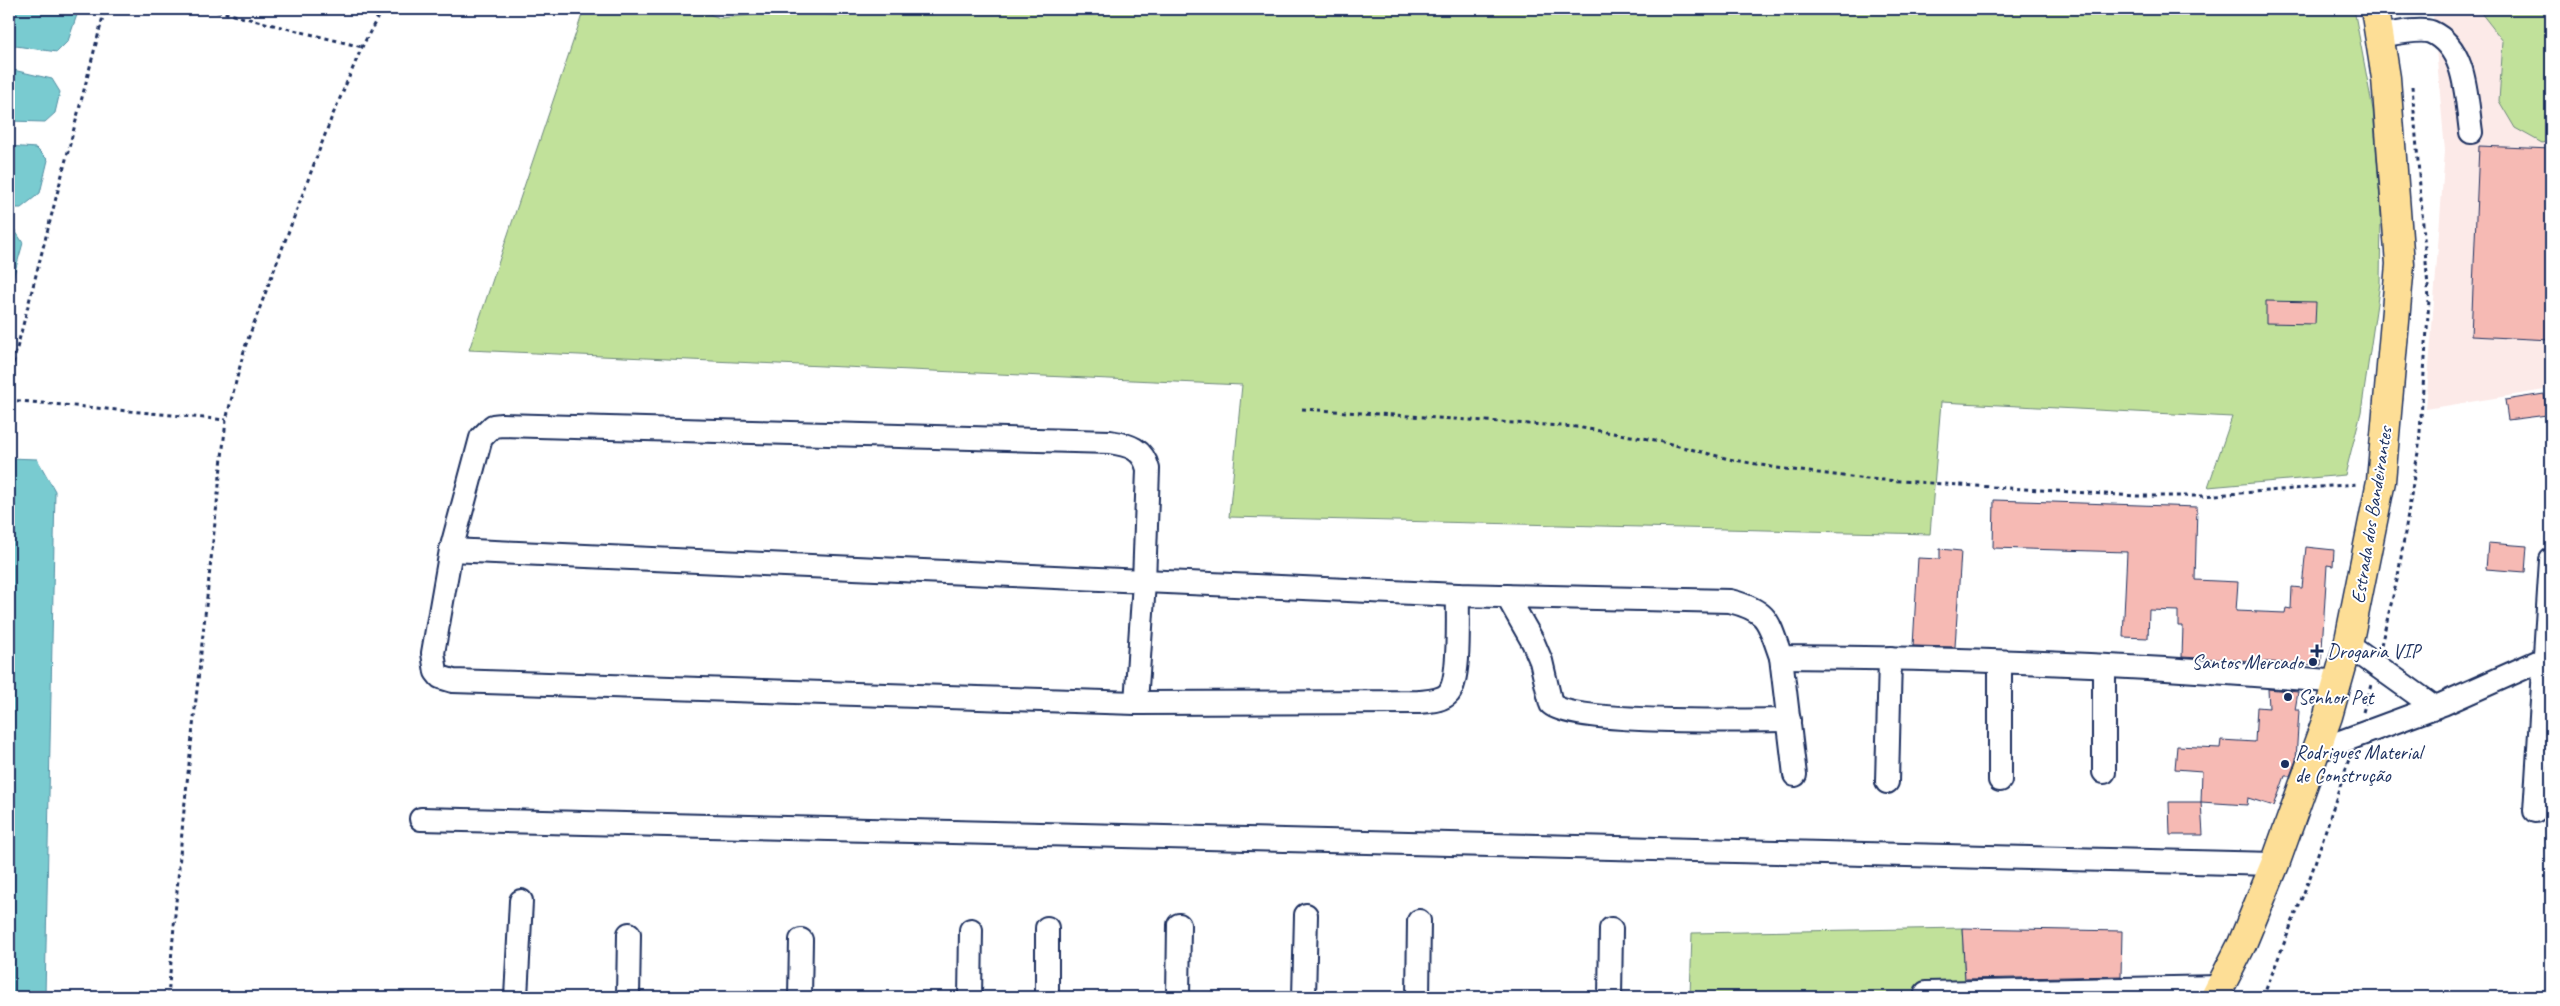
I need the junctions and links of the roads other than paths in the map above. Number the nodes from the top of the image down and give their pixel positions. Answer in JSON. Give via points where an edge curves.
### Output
{"nodes":[{"id":1,"x":2375,"y":9,"type":"edge"},
{"id":2,"x":2380,"y":36,"type":"junction"},
{"id":3,"x":2471,"y":132,"type":"dead end"},
{"id":4,"x":451,"y":550,"type":"junction"},
{"id":5,"x":2551,"y":560,"type":"edge"},
{"id":6,"x":1144,"y":582,"type":"junction"},
{"id":7,"x":1458,"y":595,"type":"junction"},
{"id":8,"x":1506,"y":596,"type":"junction"},
{"id":9,"x":2348,"y":645,"type":"junction"},
{"id":10,"x":1780,"y":657,"type":"junction"},
{"id":11,"x":1890,"y":658,"type":"junction"},
{"id":12,"x":2548,"y":658,"type":"edge"},
{"id":13,"x":2000,"y":663,"type":"junction"},
{"id":14,"x":2104,"y":667,"type":"junction"},
{"id":15,"x":2339,"y":682,"type":"junction"},
{"id":16,"x":1136,"y":703,"type":"junction"},
{"id":17,"x":2438,"y":705,"type":"junction"},
{"id":18,"x":1789,"y":720,"type":"junction"},
{"id":19,"x":2316,"y":751,"type":"junction"},
{"id":20,"x":2104,"y":772,"type":"dead end"},
{"id":21,"x":1795,"y":775,"type":"dead end"},
{"id":22,"x":2000,"y":780,"type":"dead end"},
{"id":23,"x":1887,"y":782,"type":"dead end"},
{"id":24,"x":2535,"y":811,"type":"dead end"},
{"id":25,"x":420,"y":820,"type":"dead end"},
{"id":26,"x":2275,"y":864,"type":"junction"},
{"id":27,"x":521,"y":901,"type":"dead end"},
{"id":28,"x":1306,"y":915,"type":"dead end"},
{"id":29,"x":1419,"y":921,"type":"dead end"},
{"id":30,"x":1179,"y":925,"type":"dead end"},
{"id":31,"x":1047,"y":928,"type":"dead end"},
{"id":32,"x":1611,"y":929,"type":"dead end"},
{"id":33,"x":970,"y":930,"type":"dead end"},
{"id":34,"x":629,"y":934,"type":"dead end"},
{"id":35,"x":801,"y":940,"type":"dead end"},
{"id":36,"x":2217,"y":992,"type":"edge"},
{"id":37,"x":1926,"y":993,"type":"dead end"},
{"id":38,"x":516,"y":997,"type":"edge"},
{"id":39,"x":628,"y":997,"type":"edge"},
{"id":40,"x":800,"y":997,"type":"edge"},
{"id":41,"x":970,"y":997,"type":"edge"},
{"id":42,"x":1047,"y":997,"type":"edge"},
{"id":43,"x":1178,"y":997,"type":"edge"},
{"id":44,"x":1304,"y":997,"type":"edge"},
{"id":45,"x":1418,"y":997,"type":"edge"},
{"id":46,"x":1610,"y":997,"type":"edge"}],
"edges":[{"from":1,"to":2,"type":"main road","name":"Estrada dos Bandeirantes"},
{"from":2,"to":3,"type":"street","via":[[2429,31],[2446,42],[2462,68]]},
{"from":2,"to":9,"type":"main road","name":"Estrada dos Bandeirantes","via":[[2400,264],[2381,481]]},
{"from":4,"to":6,"type":"street"},
{"from":4,"to":6,"type":"street","via":[[481,438],[493,426],[1110,442],[1137,450],[1145,458],[1148,469]]},
{"from":4,"to":16,"type":"street","via":[[433,653],[436,672],[446,680]]},
{"from":5,"to":12,"type":"street"},
{"from":6,"to":7,"type":"street"},
{"from":6,"to":16,"type":"street"},
{"from":7,"to":8,"type":"street"},
{"from":7,"to":16,"type":"street","via":[[1456,664],[1449,693],[1440,699],[1419,702]]},
{"from":8,"to":10,"type":"street","via":[[1730,601],[1762,613]]},
{"from":8,"to":18,"type":"street","via":[[1533,642],[1551,704],[1561,710],[1617,717]]},
{"from":9,"to":15,"type":"main road","name":"Estrada dos Bandeirantes"},
{"from":9,"to":17,"type":"street"},
{"from":10,"to":11,"type":"street"},
{"from":10,"to":18,"type":"street"},
{"from":11,"to":13,"type":"street"},
{"from":11,"to":23,"type":"street"},
{"from":12,"to":17,"type":"street"},
{"from":12,"to":24,"type":"street"},
{"from":13,"to":14,"type":"street"},
{"from":13,"to":22,"type":"street"},
{"from":14,"to":15,"type":"street"},
{"from":14,"to":20,"type":"street"},
{"from":15,"to":19,"type":"main road","name":"Estrada dos Bandeirantes"},
{"from":17,"to":19,"type":"street"},
{"from":18,"to":21,"type":"street"},
{"from":19,"to":26,"type":"main road","name":"Estrada dos Bandeirantes"},
{"from":25,"to":26,"type":"street"},
{"from":26,"to":36,"type":"main road","name":"Estrada dos Bandeirantes","via":[[2242,944]]},
{"from":27,"to":38,"type":"street"},
{"from":28,"to":44,"type":"street"},
{"from":29,"to":45,"type":"street"},
{"from":30,"to":43,"type":"street"},
{"from":31,"to":42,"type":"street"},
{"from":32,"to":46,"type":"street"},
{"from":33,"to":41,"type":"street"},
{"from":34,"to":39,"type":"street"},
{"from":35,"to":40,"type":"street"},
{"from":36,"to":37,"type":"street"}]}
